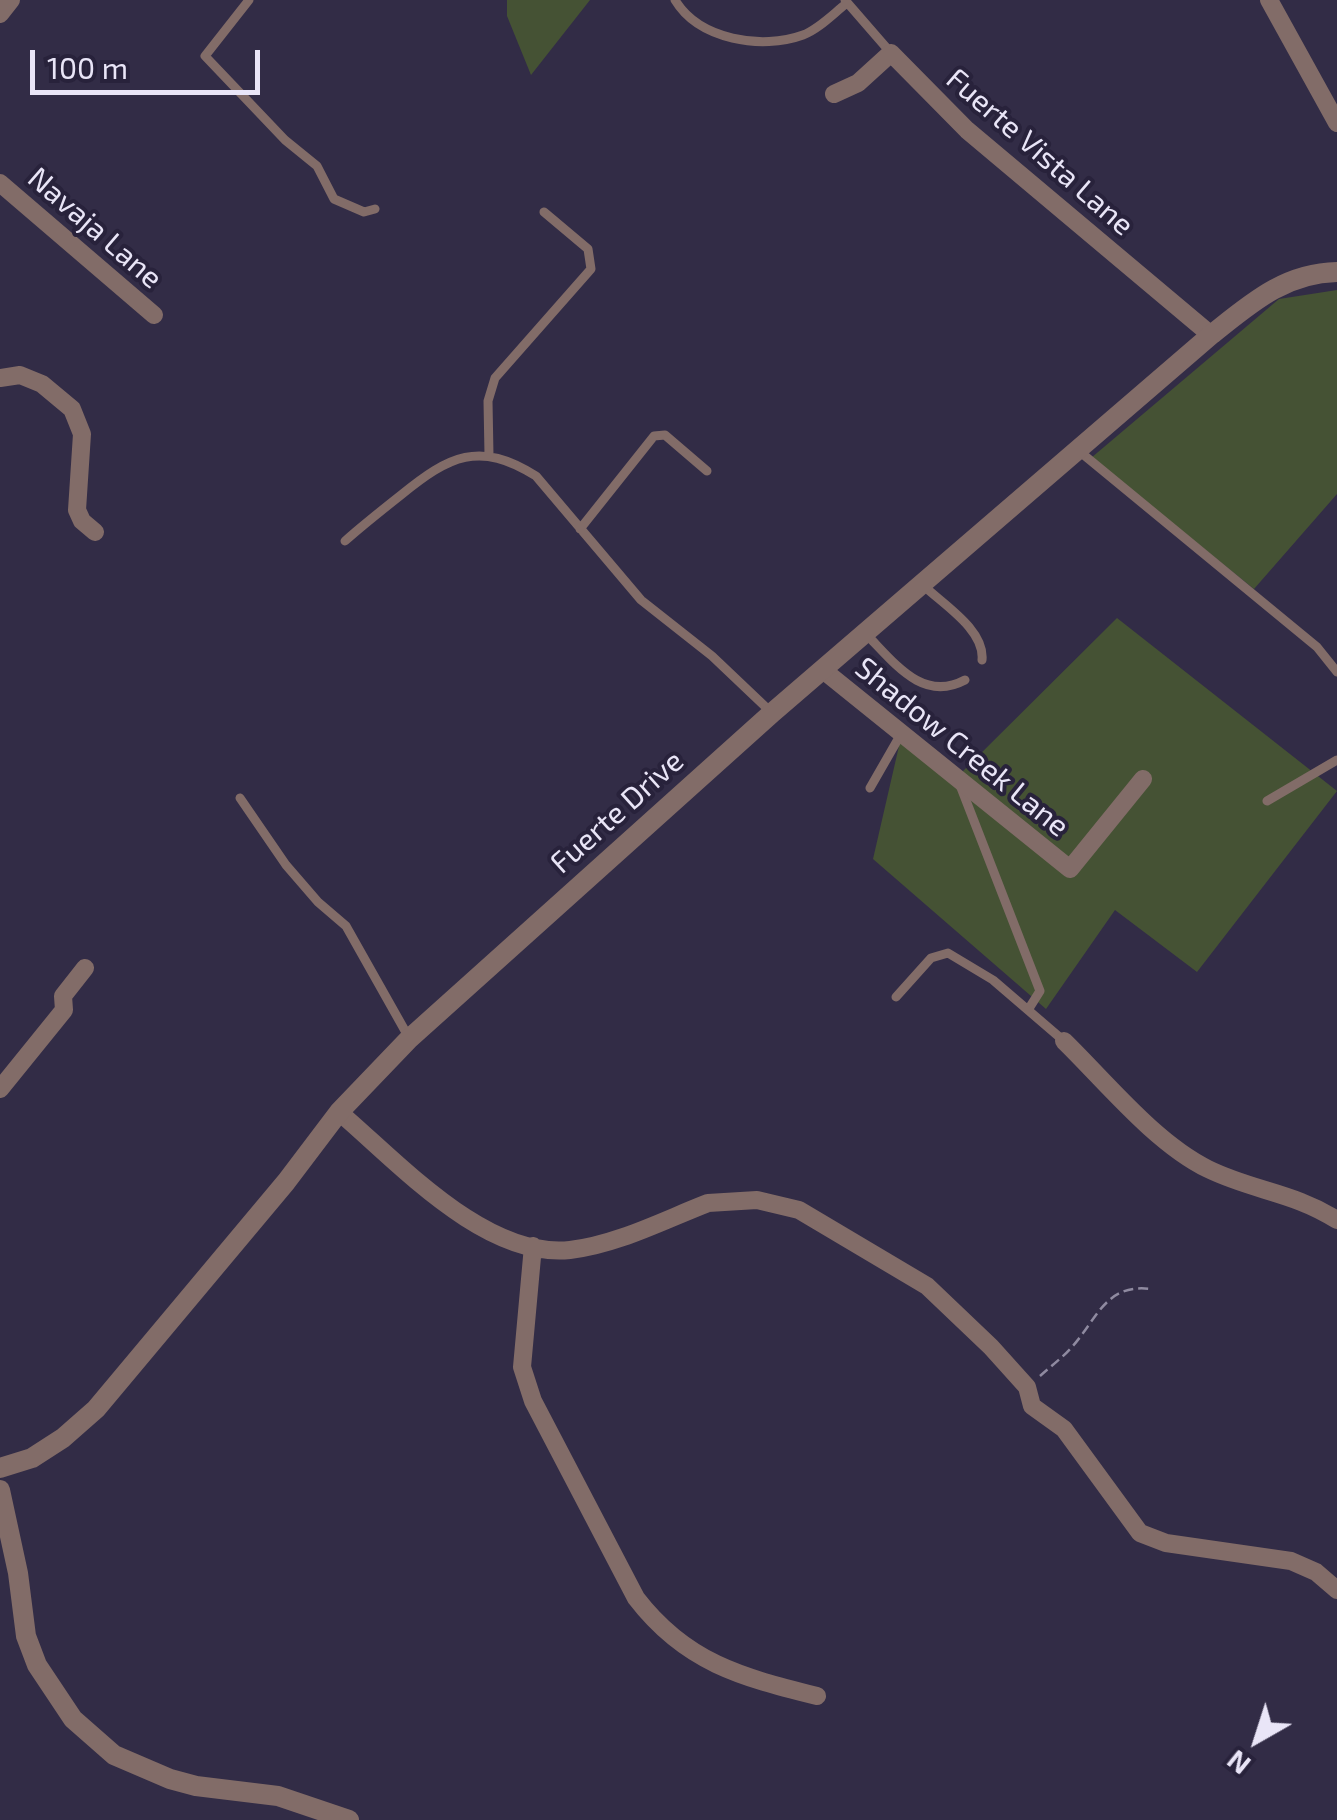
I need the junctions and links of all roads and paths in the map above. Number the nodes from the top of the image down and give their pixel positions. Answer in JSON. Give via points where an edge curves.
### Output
{"nodes":[{"id":1,"x":11,"y":0,"type":"edge"},
{"id":2,"x":248,"y":0,"type":"edge"},
{"id":3,"x":675,"y":0,"type":"edge"},
{"id":4,"x":1269,"y":0,"type":"edge"},
{"id":5,"x":846,"y":1,"type":"edge"},
{"id":6,"x":0,"y":14,"type":"edge"},
{"id":7,"x":891,"y":53,"type":"junction"},
{"id":8,"x":834,"y":94,"type":"dead end"},
{"id":9,"x":1337,"y":123,"type":"edge"},
{"id":10,"x":0,"y":184,"type":"edge"},
{"id":11,"x":375,"y":208,"type":"dead end"},
{"id":12,"x":544,"y":212,"type":"dead end"},
{"id":13,"x":1337,"y":272,"type":"edge"},
{"id":14,"x":154,"y":315,"type":"dead end"},
{"id":15,"x":1211,"y":335,"type":"junction"},
{"id":16,"x":0,"y":378,"type":"edge"},
{"id":17,"x":1078,"y":452,"type":"junction"},
{"id":18,"x":489,"y":455,"type":"junction"},
{"id":19,"x":707,"y":471,"type":"dead end"},
{"id":20,"x":580,"y":529,"type":"junction"},
{"id":21,"x":94,"y":532,"type":"dead end"},
{"id":22,"x":345,"y":541,"type":"dead end"},
{"id":23,"x":922,"y":584,"type":"junction"},
{"id":24,"x":865,"y":633,"type":"junction"},
{"id":25,"x":982,"y":660,"type":"dead end"},
{"id":26,"x":823,"y":670,"type":"junction"},
{"id":27,"x":1337,"y":672,"type":"edge"},
{"id":28,"x":965,"y":680,"type":"dead end"},
{"id":29,"x":772,"y":713,"type":"junction"},
{"id":30,"x":902,"y":734,"type":"junction"},
{"id":31,"x":1337,"y":760,"type":"edge"},
{"id":32,"x":957,"y":778,"type":"junction"},
{"id":33,"x":1143,"y":778,"type":"dead end"},
{"id":34,"x":870,"y":788,"type":"dead end"},
{"id":35,"x":240,"y":798,"type":"dead end"},
{"id":36,"x":1267,"y":801,"type":"dead end"},
{"id":37,"x":85,"y":968,"type":"dead end"},
{"id":38,"x":896,"y":997,"type":"dead end"},
{"id":39,"x":1028,"y":1010,"type":"junction"},
{"id":40,"x":409,"y":1039,"type":"junction"},
{"id":41,"x":1064,"y":1041,"type":"joint"},
{"id":42,"x":0,"y":1089,"type":"edge"},
{"id":43,"x":340,"y":1112,"type":"junction"},
{"id":44,"x":1337,"y":1220,"type":"edge"},
{"id":45,"x":533,"y":1246,"type":"junction"},
{"id":46,"x":1152,"y":1289,"type":"dead end"},
{"id":47,"x":1027,"y":1387,"type":"junction"},
{"id":48,"x":0,"y":1468,"type":"edge"},
{"id":49,"x":0,"y":1490,"type":"edge"},
{"id":50,"x":9,"y":1574,"type":"edge"},
{"id":51,"x":1337,"y":1590,"type":"edge"},
{"id":52,"x":817,"y":1696,"type":"dead end"},
{"id":53,"x":348,"y":1820,"type":"edge"}],
"edges":[{"from":1,"to":6,"type":"street"},
{"from":2,"to":11,"type":"lane","via":[[205,56],[317,166],[334,199],[364,212]]},
{"from":3,"to":5,"type":"lane","via":[[710,30],[779,41],[807,34]]},
{"from":4,"to":9,"type":"street"},
{"from":5,"to":7,"type":"lane"},
{"from":7,"to":8,"type":"street","via":[[858,83]]},
{"from":7,"to":15,"type":"street","name":"Fuerte Vista Lane","via":[[967,130]]},
{"from":10,"to":14,"type":"street","name":"Navaja Lane"},
{"from":12,"to":18,"type":"lane","via":[[588,249],[591,269],[495,378],[488,401]]},
{"from":13,"to":15,"type":"street","name":"Fuerte Drive","via":[[1278,285]]},
{"from":15,"to":17,"type":"street","name":"Fuerte Drive"},
{"from":16,"to":21,"type":"street","via":[[20,375],[42,384],[72,409],[82,434],[78,510]]},
{"from":17,"to":23,"type":"street","name":"Fuerte Drive"},
{"from":17,"to":27,"type":"lane","via":[[1317,647]]},
{"from":18,"to":20,"type":"lane","via":[[536,476]]},
{"from":18,"to":22,"type":"lane","via":[[460,456],[435,467]]},
{"from":19,"to":20,"type":"lane","via":[[666,435],[654,436]]},
{"from":20,"to":29,"type":"lane","via":[[641,600]]},
{"from":23,"to":24,"type":"street","name":"Fuerte Drive"},
{"from":23,"to":25,"type":"lane","via":[[976,636]]},
{"from":24,"to":26,"type":"street","name":"Fuerte Drive"},
{"from":24,"to":28,"type":"lane","via":[[931,688]]},
{"from":26,"to":29,"type":"street","name":"Fuerte Drive"},
{"from":26,"to":30,"type":"street","name":"Shadow Creek Lane"},
{"from":29,"to":40,"type":"street","name":"Fuerte Drive"},
{"from":30,"to":32,"type":"street","name":"Shadow Creek Lane"},
{"from":30,"to":34,"type":"lane"},
{"from":31,"to":36,"type":"lane"},
{"from":32,"to":33,"type":"street","name":"Shadow Creek Lane","via":[[1070,869]]},
{"from":32,"to":39,"type":"lane","via":[[1040,991]]},
{"from":35,"to":40,"type":"lane","via":[[286,865],[346,926]]},
{"from":37,"to":42,"type":"street","via":[[63,996],[64,1010]]},
{"from":38,"to":39,"type":"lane","via":[[931,958],[948,954]]},
{"from":39,"to":41,"type":"lane"},
{"from":40,"to":43,"type":"street","name":"Fuerte Drive"},
{"from":41,"to":44,"type":"street","via":[[1196,1162]]},
{"from":43,"to":45,"type":"street","via":[[477,1226]]},
{"from":43,"to":48,"type":"street","name":"Fuerte Drive","via":[[88,1418],[32,1458]]},
{"from":45,"to":47,"type":"street","via":[[595,1245],[724,1201],[786,1206],[927,1286]]},
{"from":45,"to":52,"type":"street","via":[[522,1367],[533,1401],[636,1598],[689,1650],[740,1676]]},
{"from":46,"to":47,"type":"path","via":[[1136,1287],[1109,1298],[1070,1349]]},
{"from":47,"to":51,"type":"street","via":[[1032,1406],[1064,1429],[1140,1533],[1166,1544],[1291,1561]]},
{"from":49,"to":50,"type":"street"},
{"from":50,"to":53,"type":"street","via":[[38,1665],[73,1719],[114,1755],[170,1780],[278,1796]]}]}
